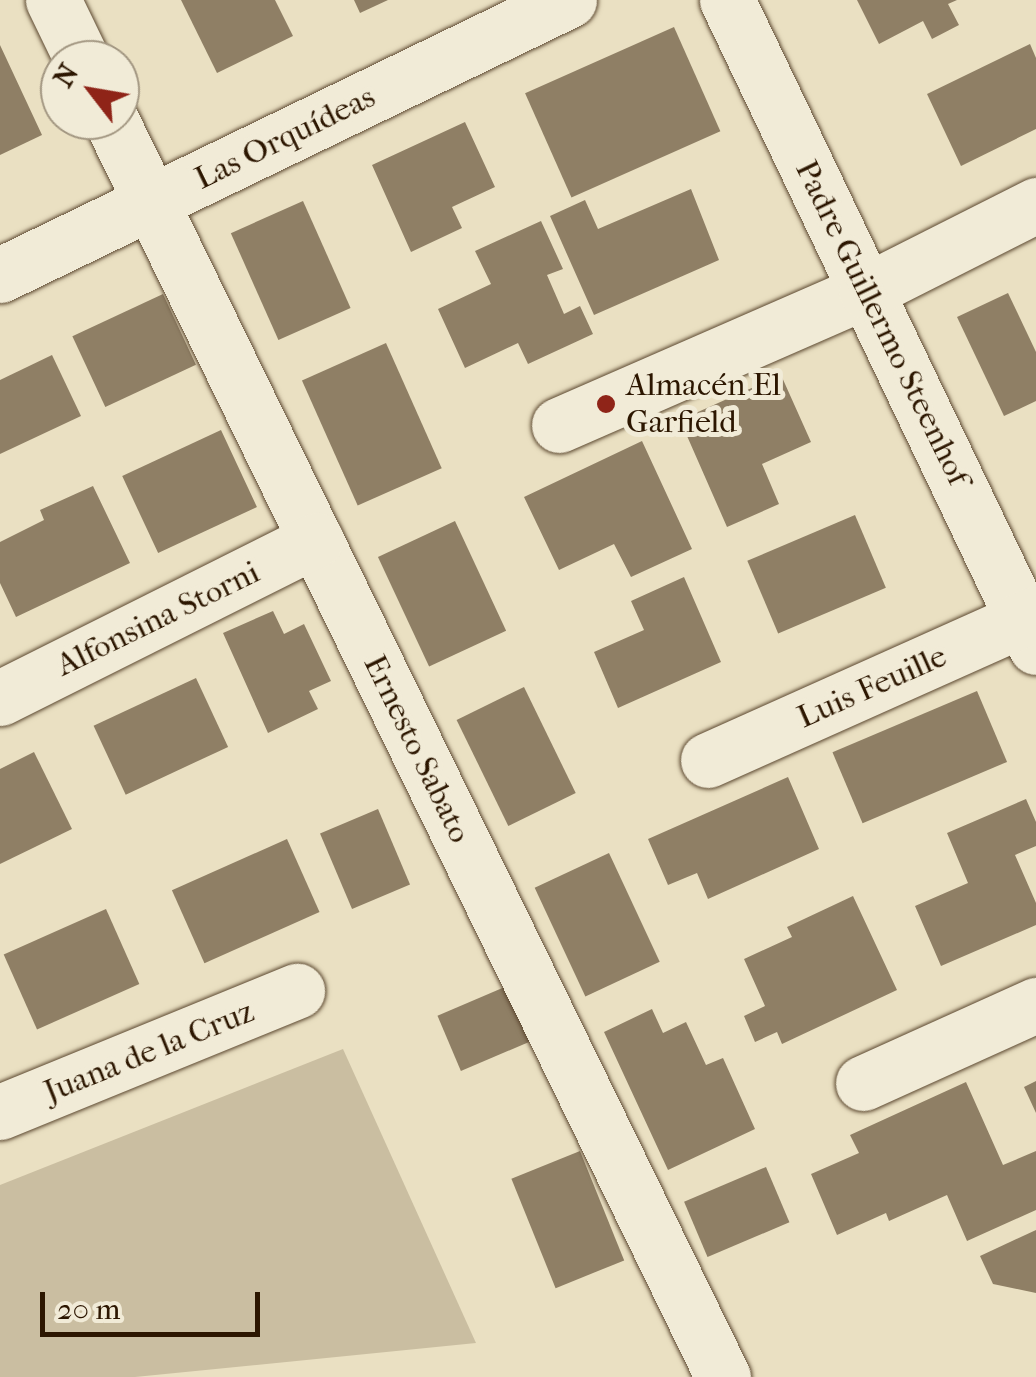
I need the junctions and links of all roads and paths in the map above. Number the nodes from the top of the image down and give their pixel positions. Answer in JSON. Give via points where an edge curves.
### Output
{"nodes":[{"id":1,"x":52,"y":0,"type":"edge"},
{"id":2,"x":569,"y":0,"type":"edge"},
{"id":3,"x":727,"y":0,"type":"edge"},
{"id":4,"x":72,"y":40,"type":"edge"},
{"id":5,"x":121,"y":140,"type":"edge"},
{"id":6,"x":151,"y":202,"type":"junction"},
{"id":7,"x":1036,"y":206,"type":"edge"},
{"id":8,"x":0,"y":275,"type":"edge"},
{"id":9,"x":866,"y":291,"type":"junction"},
{"id":10,"x":559,"y":425,"type":"dead end"},
{"id":11,"x":316,"y":540,"type":"junction"},
{"id":12,"x":1032,"y":626,"type":"edge"},
{"id":13,"x":0,"y":698,"type":"edge"},
{"id":14,"x":708,"y":760,"type":"dead end"},
{"id":15,"x":297,"y":991,"type":"dead end"},
{"id":16,"x":1036,"y":1006,"type":"edge"},
{"id":17,"x":863,"y":1083,"type":"dead end"},
{"id":18,"x":0,"y":1112,"type":"edge"},
{"id":19,"x":723,"y":1377,"type":"edge"}],
"edges":[{"from":1,"to":4,"type":"street"},
{"from":2,"to":6,"type":"street","name":"Las Orquídeas"},
{"from":3,"to":9,"type":"street","name":"Padre Guillermo Steenhof"},
{"from":5,"to":6,"type":"street","name":"Ernesto Sabato"},
{"from":6,"to":8,"type":"street","name":"Las Orquídeas"},
{"from":6,"to":11,"type":"street","name":"Ernesto Sabato"},
{"from":7,"to":9,"type":"street"},
{"from":9,"to":10,"type":"street"},
{"from":9,"to":12,"type":"street","name":"Padre Guillermo Steenhof"},
{"from":11,"to":13,"type":"street","name":"Alfonsina Storni"},
{"from":11,"to":19,"type":"street","name":"Ernesto Sabato"},
{"from":12,"to":14,"type":"street","name":"Luis Feuille"},
{"from":15,"to":18,"type":"street","name":"Juana de la Cruz"},
{"from":16,"to":17,"type":"street"}]}
